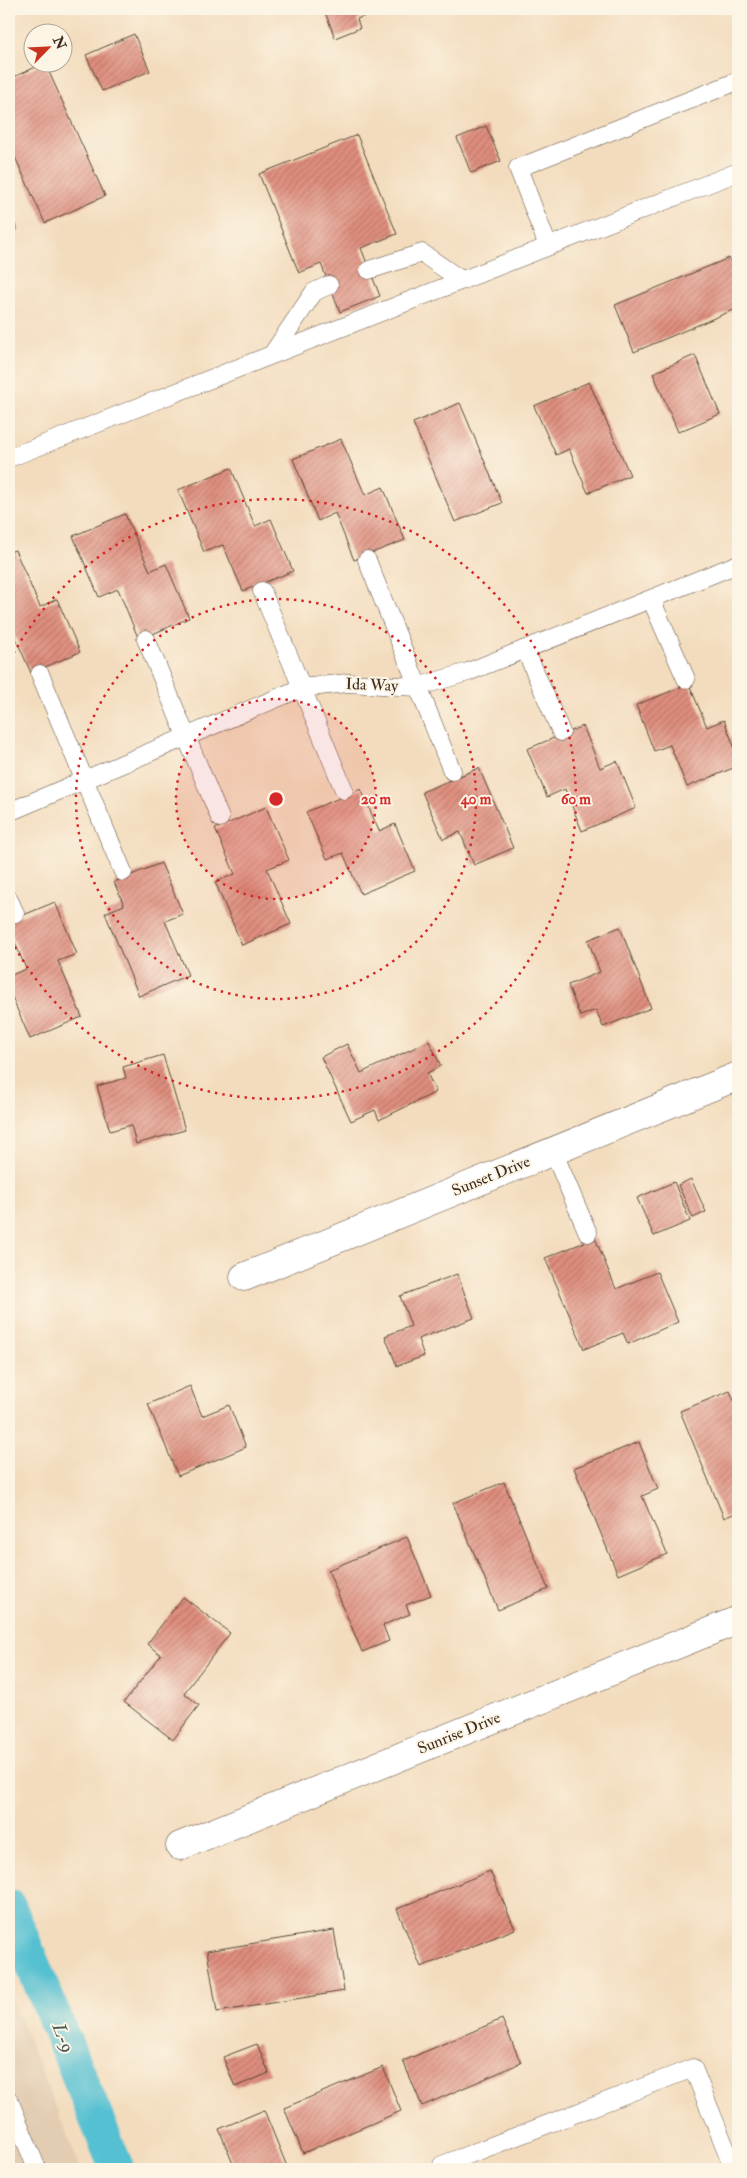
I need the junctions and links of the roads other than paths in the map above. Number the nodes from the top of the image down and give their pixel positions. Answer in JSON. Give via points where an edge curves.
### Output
{"nodes":[{"id":1,"x":738,"y":81,"type":"edge"},
{"id":2,"x":738,"y":172,"type":"edge"},
{"id":3,"x":548,"y":246,"type":"junction"},
{"id":4,"x":369,"y":270,"type":"dead end"},
{"id":5,"x":461,"y":280,"type":"junction"},
{"id":6,"x":329,"y":285,"type":"dead end"},
{"id":7,"x":273,"y":353,"type":"junction"},
{"id":8,"x":9,"y":458,"type":"edge"},
{"id":9,"x":367,"y":560,"type":"dead end"},
{"id":10,"x":737,"y":567,"type":"edge"},
{"id":11,"x":262,"y":591,"type":"dead end"},
{"id":12,"x":651,"y":598,"type":"junction"},
{"id":13,"x":146,"y":639,"type":"dead end"},
{"id":14,"x":524,"y":650,"type":"junction"},
{"id":15,"x":40,"y":674,"type":"dead end"},
{"id":16,"x":686,"y":679,"type":"dead end"},
{"id":17,"x":417,"y":687,"type":"junction"},
{"id":18,"x":301,"y":688,"type":"junction"},
{"id":19,"x":561,"y":732,"type":"dead end"},
{"id":20,"x":186,"y":737,"type":"junction"},
{"id":21,"x":452,"y":771,"type":"dead end"},
{"id":22,"x":86,"y":779,"type":"junction"},
{"id":23,"x":344,"y":790,"type":"dead end"},
{"id":24,"x":9,"y":812,"type":"edge"},
{"id":25,"x":220,"y":818,"type":"dead end"},
{"id":26,"x":123,"y":872,"type":"dead end"},
{"id":27,"x":738,"y":1076,"type":"edge"},
{"id":28,"x":553,"y":1151,"type":"junction"},
{"id":29,"x":588,"y":1233,"type":"dead end"},
{"id":30,"x":244,"y":1277,"type":"dead end"},
{"id":31,"x":738,"y":1620,"type":"edge"},
{"id":32,"x":180,"y":1846,"type":"dead end"},
{"id":33,"x":9,"y":2100,"type":"edge"},
{"id":34,"x":442,"y":2165,"type":"dead end"},
{"id":35,"x":36,"y":2169,"type":"edge"},
{"id":36,"x":734,"y":2169,"type":"edge"}],
"edges":[{"from":1,"to":3,"type":"lane","via":[[518,168]]},
{"from":2,"to":3,"type":"lane"},
{"from":3,"to":5,"type":"lane"},
{"from":4,"to":5,"type":"lane","via":[[422,253]]},
{"from":5,"to":7,"type":"lane"},
{"from":6,"to":7,"type":"lane","via":[[314,292]]},
{"from":7,"to":8,"type":"lane"},
{"from":9,"to":17,"type":"lane"},
{"from":10,"to":12,"type":"lane","name":"Ida Way"},
{"from":11,"to":18,"type":"lane"},
{"from":12,"to":14,"type":"lane","name":"Ida Way"},
{"from":12,"to":16,"type":"lane"},
{"from":13,"to":20,"type":"lane"},
{"from":14,"to":17,"type":"lane","name":"Ida Way"},
{"from":14,"to":19,"type":"lane"},
{"from":15,"to":22,"type":"lane"},
{"from":17,"to":18,"type":"lane","name":"Ida Way","via":[[347,683]]},
{"from":17,"to":21,"type":"lane"},
{"from":18,"to":20,"type":"lane","name":"Ida Way"},
{"from":18,"to":23,"type":"lane"},
{"from":20,"to":22,"type":"lane","name":"Ida Way"},
{"from":20,"to":25,"type":"lane"},
{"from":22,"to":24,"type":"lane","name":"Ida Way"},
{"from":22,"to":26,"type":"lane"},
{"from":27,"to":28,"type":"street","name":"Sunset Drive"},
{"from":28,"to":29,"type":"lane"},
{"from":28,"to":30,"type":"street","name":"Sunset Drive"},
{"from":31,"to":32,"type":"street","name":"Sunrise Drive"},
{"from":33,"to":35,"type":"lane"},
{"from":34,"to":36,"type":"lane","via":[[693,2068]]}]}
